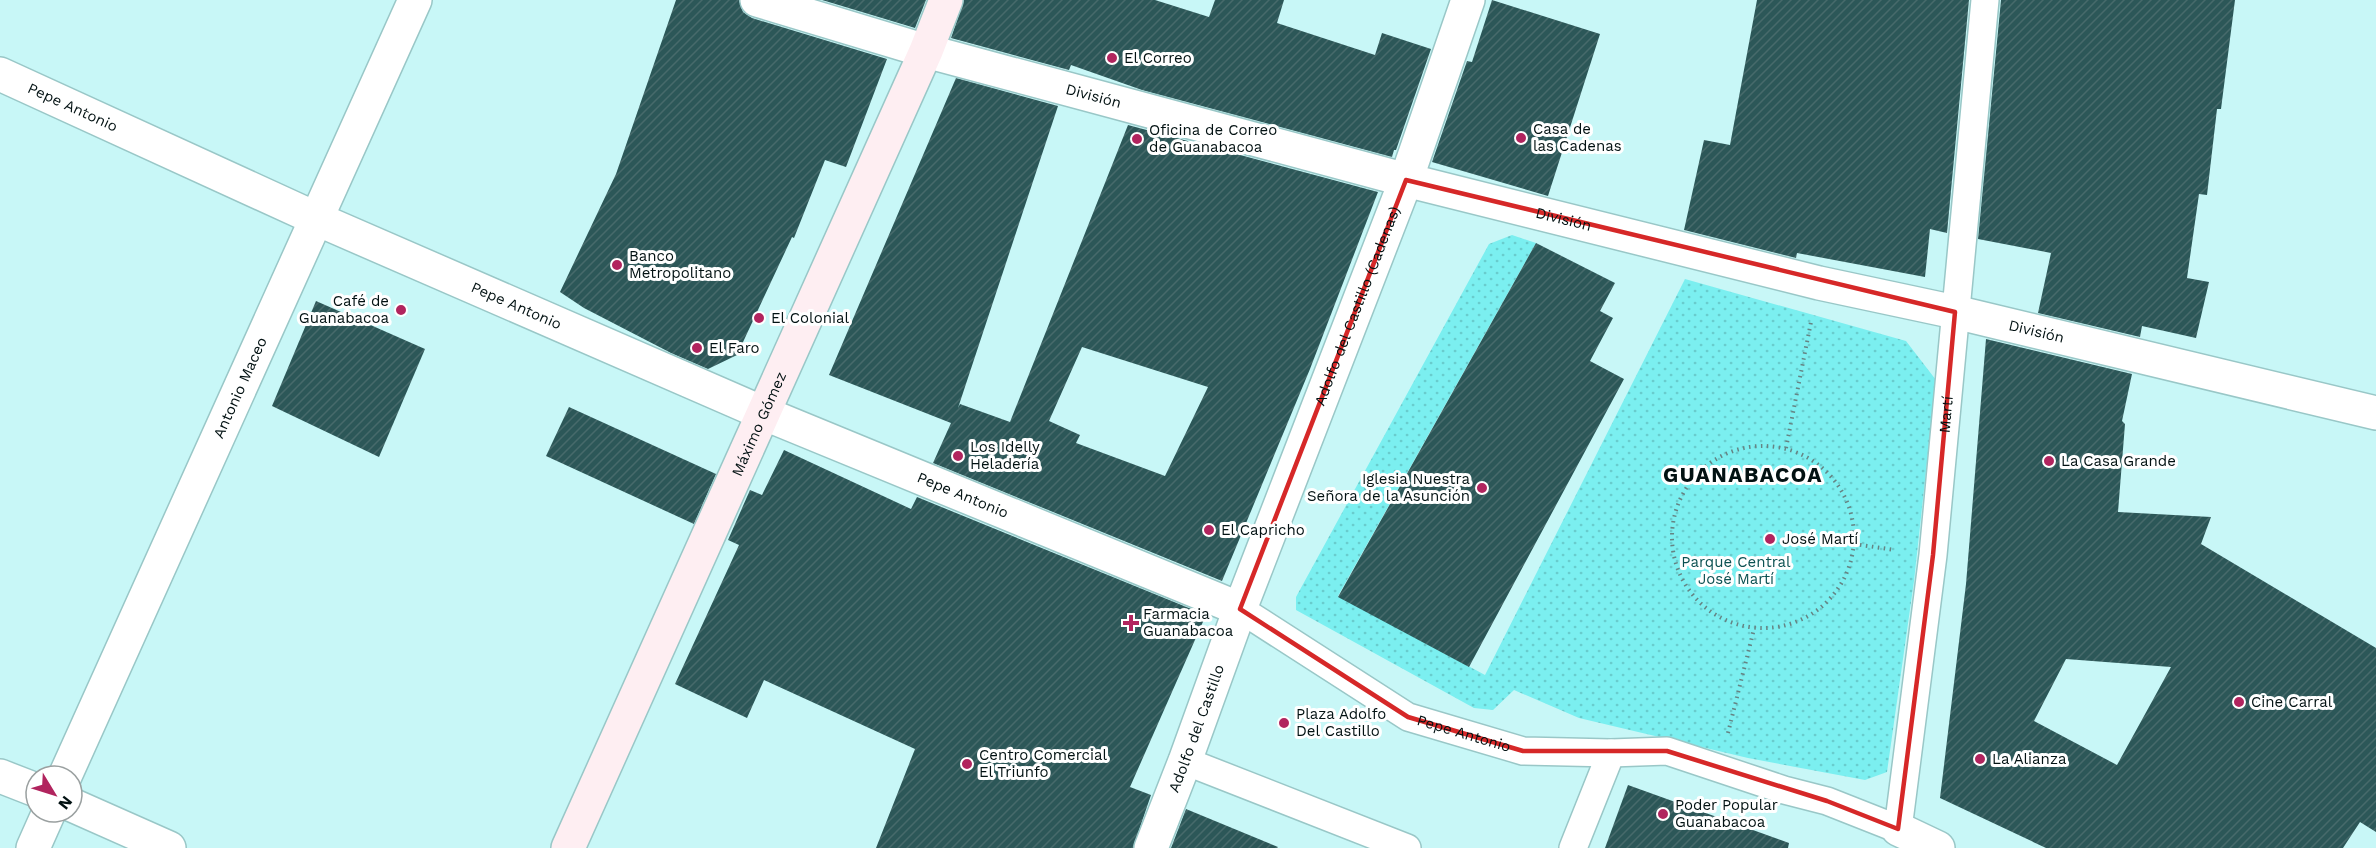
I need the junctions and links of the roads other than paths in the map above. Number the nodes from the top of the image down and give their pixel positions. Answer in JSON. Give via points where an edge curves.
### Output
{"nodes":[{"id":1,"x":415,"y":0,"type":"edge"},
{"id":2,"x":757,"y":0,"type":"edge"},
{"id":3,"x":946,"y":0,"type":"edge"},
{"id":4,"x":1468,"y":0,"type":"edge"},
{"id":5,"x":1986,"y":0,"type":"edge"},
{"id":6,"x":926,"y":51,"type":"junction"},
{"id":7,"x":0,"y":74,"type":"edge"},
{"id":8,"x":1406,"y":180,"type":"junction"},
{"id":9,"x":317,"y":219,"type":"junction"},
{"id":10,"x":1955,"y":312,"type":"junction"},
{"id":11,"x":763,"y":413,"type":"junction"},
{"id":12,"x":2376,"y":413,"type":"edge"},
{"id":13,"x":1240,"y":609,"type":"junction"},
{"id":14,"x":1611,"y":753,"type":"junction"},
{"id":15,"x":1185,"y":761,"type":"junction"},
{"id":16,"x":70,"y":764,"type":"edge"},
{"id":17,"x":0,"y":776,"type":"edge"},
{"id":18,"x":24,"y":785,"type":"edge"},
{"id":19,"x":84,"y":810,"type":"edge"},
{"id":20,"x":44,"y":824,"type":"edge"},
{"id":21,"x":1898,"y":830,"type":"junction"},
{"id":22,"x":33,"y":848,"type":"edge"},
{"id":23,"x":169,"y":848,"type":"edge"},
{"id":24,"x":568,"y":848,"type":"edge"},
{"id":25,"x":1151,"y":848,"type":"edge"},
{"id":26,"x":1407,"y":848,"type":"edge"},
{"id":27,"x":1573,"y":848,"type":"edge"},
{"id":28,"x":1938,"y":848,"type":"edge"}],
"edges":[{"from":1,"to":9,"type":"street","name":"Antonio Maceo"},
{"from":2,"to":6,"type":"street","name":"División"},
{"from":3,"to":6,"type":"main road","name":"Máximo Gómez"},
{"from":4,"to":8,"type":"street","name":"Adolfo del Castillo (Cadenas)"},
{"from":5,"to":10,"type":"street","name":"Martí"},
{"from":6,"to":8,"type":"street","name":"División"},
{"from":6,"to":11,"type":"main road","name":"Máximo Gómez"},
{"from":7,"to":9,"type":"street","name":"Pepe Antonio"},
{"from":8,"to":10,"type":"street","name":"División","via":[[1819,283]]},
{"from":8,"to":13,"type":"street","name":"Adolfo del Castillo (Cadenas)"},
{"from":9,"to":11,"type":"street","name":"Pepe Antonio"},
{"from":9,"to":16,"type":"street","name":"Antonio Maceo"},
{"from":10,"to":12,"type":"street","name":"División"},
{"from":10,"to":21,"type":"street","name":"Martí","via":[[1933,555]]},
{"from":11,"to":13,"type":"street","name":"Pepe Antonio"},
{"from":11,"to":24,"type":"main road","name":"Máximo Gómez"},
{"from":13,"to":14,"type":"street","name":"Pepe Antonio","via":[[1408,717],[1523,751]]},
{"from":13,"to":15,"type":"street","name":"Adolfo del Castillo"},
{"from":14,"to":21,"type":"street","name":"Pepe Antonio","via":[[1667,751],[1827,801]]},
{"from":14,"to":27,"type":"street"},
{"from":15,"to":25,"type":"street","name":"Adolfo del Castillo"},
{"from":15,"to":26,"type":"street"},
{"from":17,"to":18,"type":"street"},
{"from":19,"to":23,"type":"street"},
{"from":20,"to":22,"type":"street"},
{"from":21,"to":28,"type":"street","name":"Pepe Antonio"}]}
